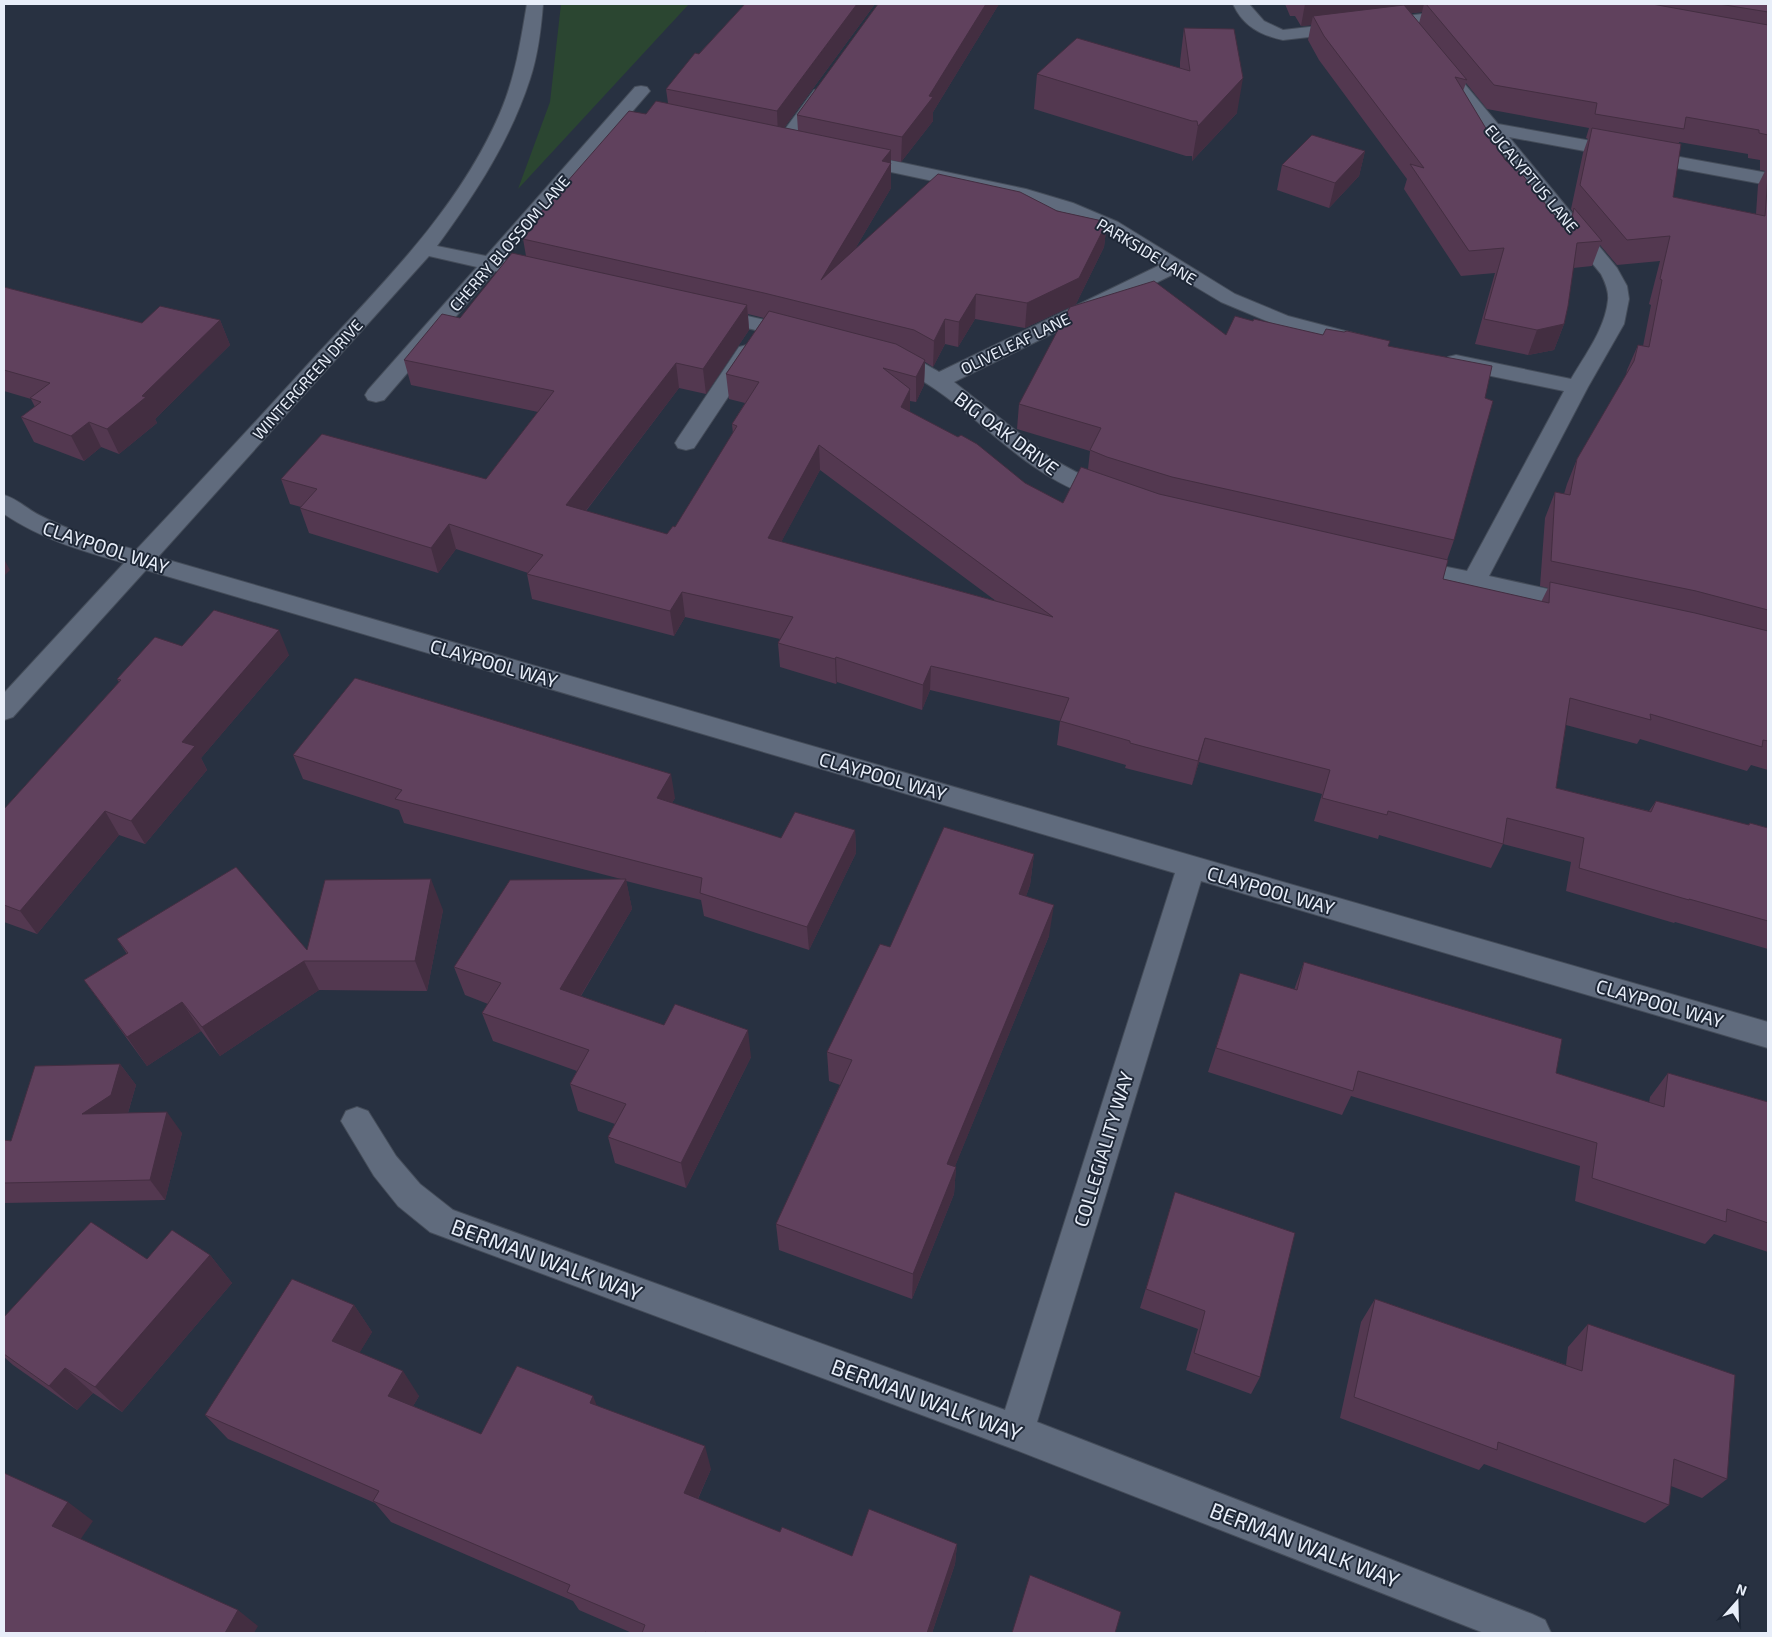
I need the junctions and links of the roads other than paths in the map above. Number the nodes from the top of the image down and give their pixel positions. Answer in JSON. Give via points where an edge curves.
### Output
{"nodes":[{"id":1,"x":535,"y":4,"type":"edge"},
{"id":2,"x":1241,"y":4,"type":"edge"},
{"id":3,"x":1478,"y":13,"type":"edge"},
{"id":4,"x":1434,"y":59,"type":"edge"},
{"id":5,"x":829,"y":82,"type":"edge"},
{"id":6,"x":641,"y":91,"type":"dead end"},
{"id":7,"x":1491,"y":128,"type":"junction"},
{"id":8,"x":784,"y":144,"type":"edge"},
{"id":9,"x":842,"y":156,"type":"edge"},
{"id":10,"x":1768,"y":179,"type":"edge"},
{"id":11,"x":424,"y":249,"type":"junction"},
{"id":12,"x":491,"y":263,"type":"junction"},
{"id":13,"x":1174,"y":266,"type":"junction"},
{"id":14,"x":557,"y":278,"type":"edge"},
{"id":15,"x":689,"y":309,"type":"edge"},
{"id":16,"x":765,"y":326,"type":"junction"},
{"id":17,"x":813,"y":338,"type":"edge"},
{"id":18,"x":1380,"y":346,"type":"edge"},
{"id":19,"x":871,"y":352,"type":"edge"},
{"id":20,"x":1436,"y":358,"type":"edge"},
{"id":21,"x":938,"y":381,"type":"junction"},
{"id":22,"x":1577,"y":387,"type":"junction"},
{"id":23,"x":376,"y":395,"type":"dead end"},
{"id":24,"x":686,"y":443,"type":"dead end"},
{"id":25,"x":1129,"y":500,"type":"edge"},
{"id":26,"x":4,"y":503,"type":"edge"},
{"id":27,"x":142,"y":560,"type":"junction"},
{"id":28,"x":1390,"y":563,"type":"edge"},
{"id":29,"x":1474,"y":582,"type":"junction"},
{"id":30,"x":1601,"y":609,"type":"edge"},
{"id":31,"x":4,"y":710,"type":"edge"},
{"id":32,"x":1191,"y":867,"type":"junction"},
{"id":33,"x":1768,"y":1035,"type":"edge"},
{"id":34,"x":357,"y":1121,"type":"dead end"},
{"id":35,"x":1016,"y":1432,"type":"junction"},
{"id":36,"x":1532,"y":1633,"type":"edge"}],
"edges":[{"from":1,"to":11,"type":"street","name":"WINTERGREEN DRIVE","via":[[528,57],[510,112],[482,166]]},
{"from":2,"to":3,"type":"street","via":[[1246,15],[1264,29],[1283,35],[1409,29]]},
{"from":4,"to":7,"type":"street","name":"EUCALYPTUS LANE"},
{"from":5,"to":8,"type":"street"},
{"from":6,"to":12,"type":"street","name":"CHERRY BLOSSOM LANE","via":[[634,113]]},
{"from":7,"to":10,"type":"street"},
{"from":7,"to":22,"type":"street","name":"EUCALYPTUS LANE","via":[[1610,272],[1617,286],[1619,299],[1613,324]]},
{"from":9,"to":13,"type":"street","name":"PARKSIDE LANE","via":[[1047,200],[1111,226]]},
{"from":11,"to":12,"type":"street"},
{"from":11,"to":27,"type":"street","name":"WINTERGREEN DRIVE"},
{"from":12,"to":14,"type":"street"},
{"from":12,"to":23,"type":"street","name":"CHERRY BLOSSOM LANE"},
{"from":13,"to":18,"type":"street","name":"PARKSIDE LANE","via":[[1255,310],[1313,330]]},
{"from":13,"to":21,"type":"street","name":"OLIVELEAF LANE"},
{"from":15,"to":16,"type":"street"},
{"from":16,"to":17,"type":"street"},
{"from":16,"to":24,"type":"street"},
{"from":19,"to":21,"type":"street","name":"BIG OAK DRIVE","via":[[904,362]]},
{"from":20,"to":22,"type":"street"},
{"from":21,"to":25,"type":"street","name":"BIG OAK DRIVE","via":[[1044,464],[1066,477]]},
{"from":22,"to":29,"type":"street","name":"EUCALYPTUS LANE"},
{"from":26,"to":27,"type":"street","name":"CLAYPOOL WAY","via":[[31,521],[73,540]]},
{"from":27,"to":31,"type":"street","name":"WINTERGREEN DRIVE"},
{"from":27,"to":32,"type":"street","name":"CLAYPOOL WAY"},
{"from":28,"to":29,"type":"street"},
{"from":29,"to":30,"type":"street"},
{"from":32,"to":33,"type":"street","name":"CLAYPOOL WAY"},
{"from":32,"to":35,"type":"street","name":"COLLEGIALITY WAY"},
{"from":34,"to":35,"type":"street","name":"BERMAN WALK WAY","via":[[385,1166],[409,1196],[442,1221]]},
{"from":35,"to":36,"type":"street","name":"BERMAN WALK WAY"}]}
